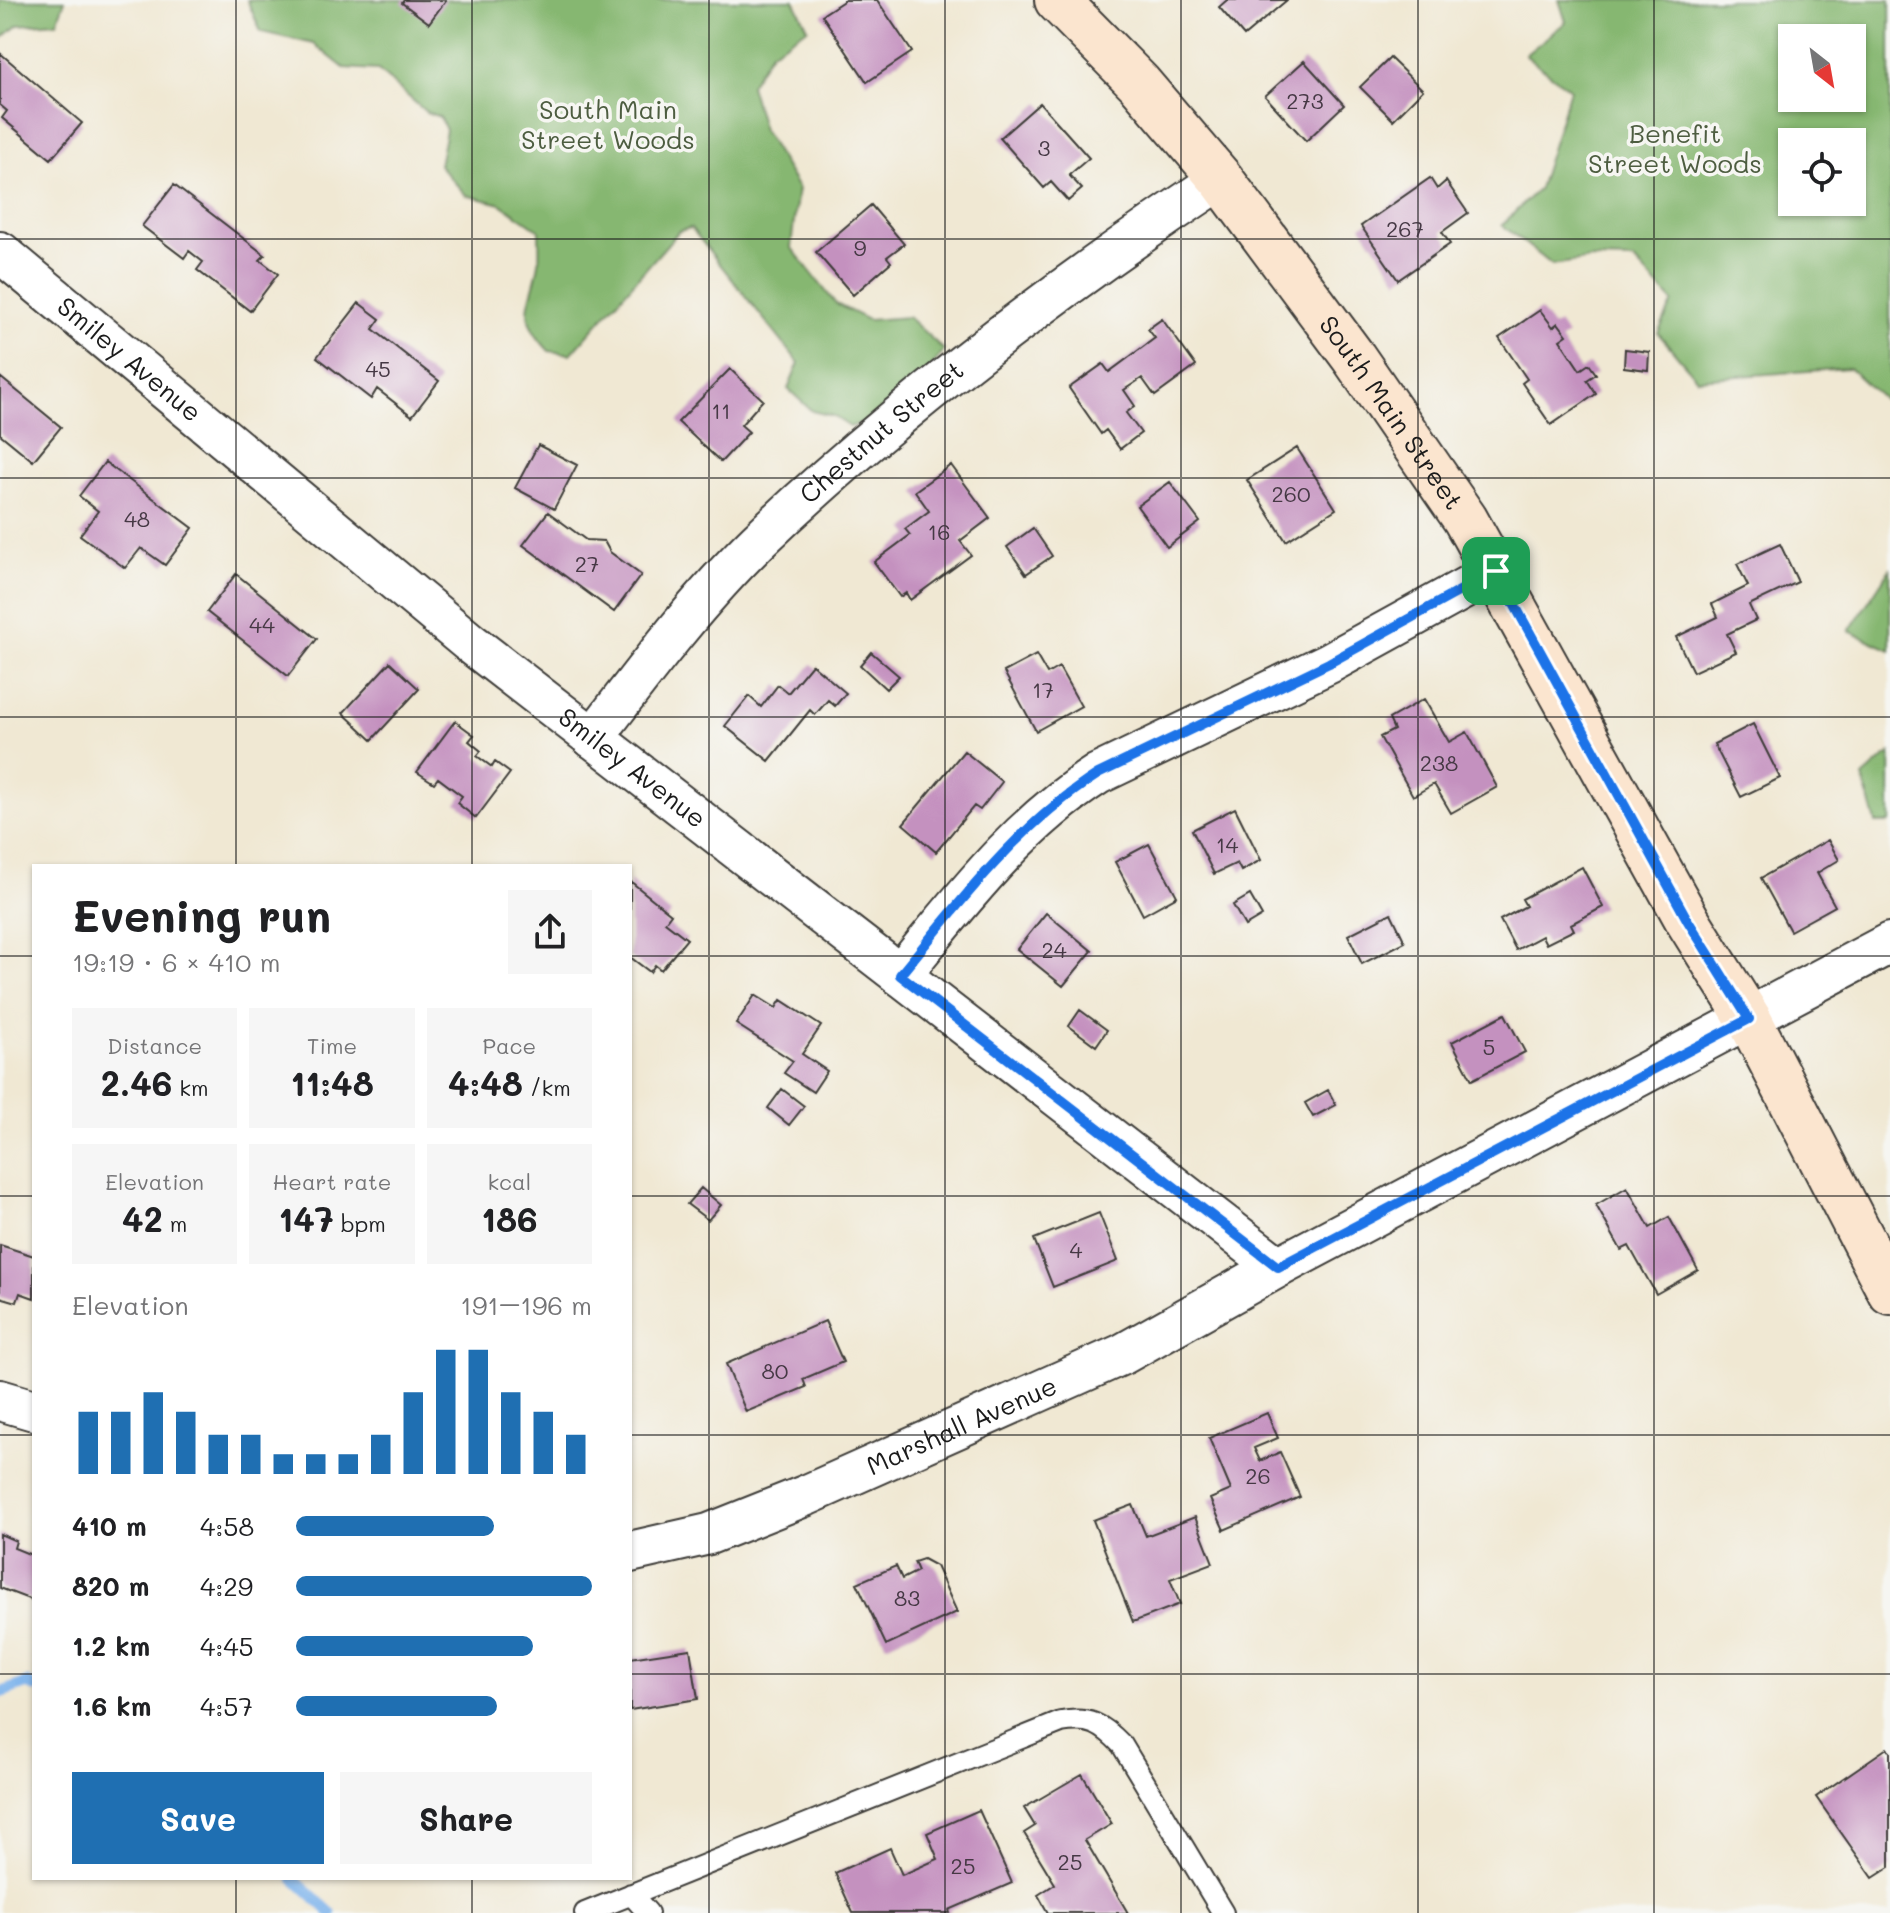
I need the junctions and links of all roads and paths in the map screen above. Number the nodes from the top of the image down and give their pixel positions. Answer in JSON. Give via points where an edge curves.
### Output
{"nodes":[{"id":1,"x":1057,"y":0,"type":"edge"},
{"id":2,"x":1221,"y":179,"type":"junction"},
{"id":3,"x":0,"y":252,"type":"edge"},
{"id":4,"x":1496,"y":571,"type":"junction"},
{"id":5,"x":593,"y":738,"type":"junction"},
{"id":6,"x":1890,"y":943,"type":"edge"},
{"id":7,"x":900,"y":975,"type":"junction"},
{"id":8,"x":1749,"y":1019,"type":"junction"},
{"id":9,"x":1278,"y":1267,"type":"junction"},
{"id":10,"x":1890,"y":1292,"type":"edge"},
{"id":11,"x":0,"y":1400,"type":"edge"},
{"id":12,"x":32,"y":1409,"type":"edge"},
{"id":13,"x":632,"y":1552,"type":"edge"},
{"id":14,"x":631,"y":1894,"type":"junction"},
{"id":15,"x":585,"y":1913,"type":"edge"},
{"id":16,"x":648,"y":1913,"type":"edge"},
{"id":17,"x":1223,"y":1913,"type":"edge"}],
"edges":[{"from":1,"to":2,"type":"main road","name":"South Main Street","via":[[1139,83]]},
{"from":2,"to":4,"type":"main road","name":"South Main Street","via":[[1416,447]]},
{"from":2,"to":5,"type":"street","name":"Chestnut Street","via":[[1099,261],[850,458],[756,544],[677,629]]},
{"from":3,"to":5,"type":"street","name":"Smiley Avenue","via":[[469,642]]},
{"from":4,"to":7,"type":"street","via":[[1329,663],[1098,774],[1065,795],[986,870]]},
{"from":4,"to":8,"type":"main road","name":"South Main Street","via":[[1688,921]]},
{"from":5,"to":7,"type":"street","name":"Smiley Avenue"},
{"from":6,"to":8,"type":"street","name":"Marshall Avenue"},
{"from":7,"to":9,"type":"street","name":"Smiley Avenue"},
{"from":8,"to":9,"type":"street","name":"Marshall Avenue"},
{"from":8,"to":10,"type":"main road","name":"South Main Street"},
{"from":9,"to":13,"type":"street","name":"Marshall Avenue","via":[[1123,1354],[807,1495],[709,1534]]},
{"from":11,"to":12,"type":"street"},
{"from":14,"to":15,"type":"lane"},
{"from":14,"to":16,"type":"lane"},
{"from":14,"to":17,"type":"lane","via":[[1061,1722],[1083,1719],[1103,1725],[1122,1745]]}]}
